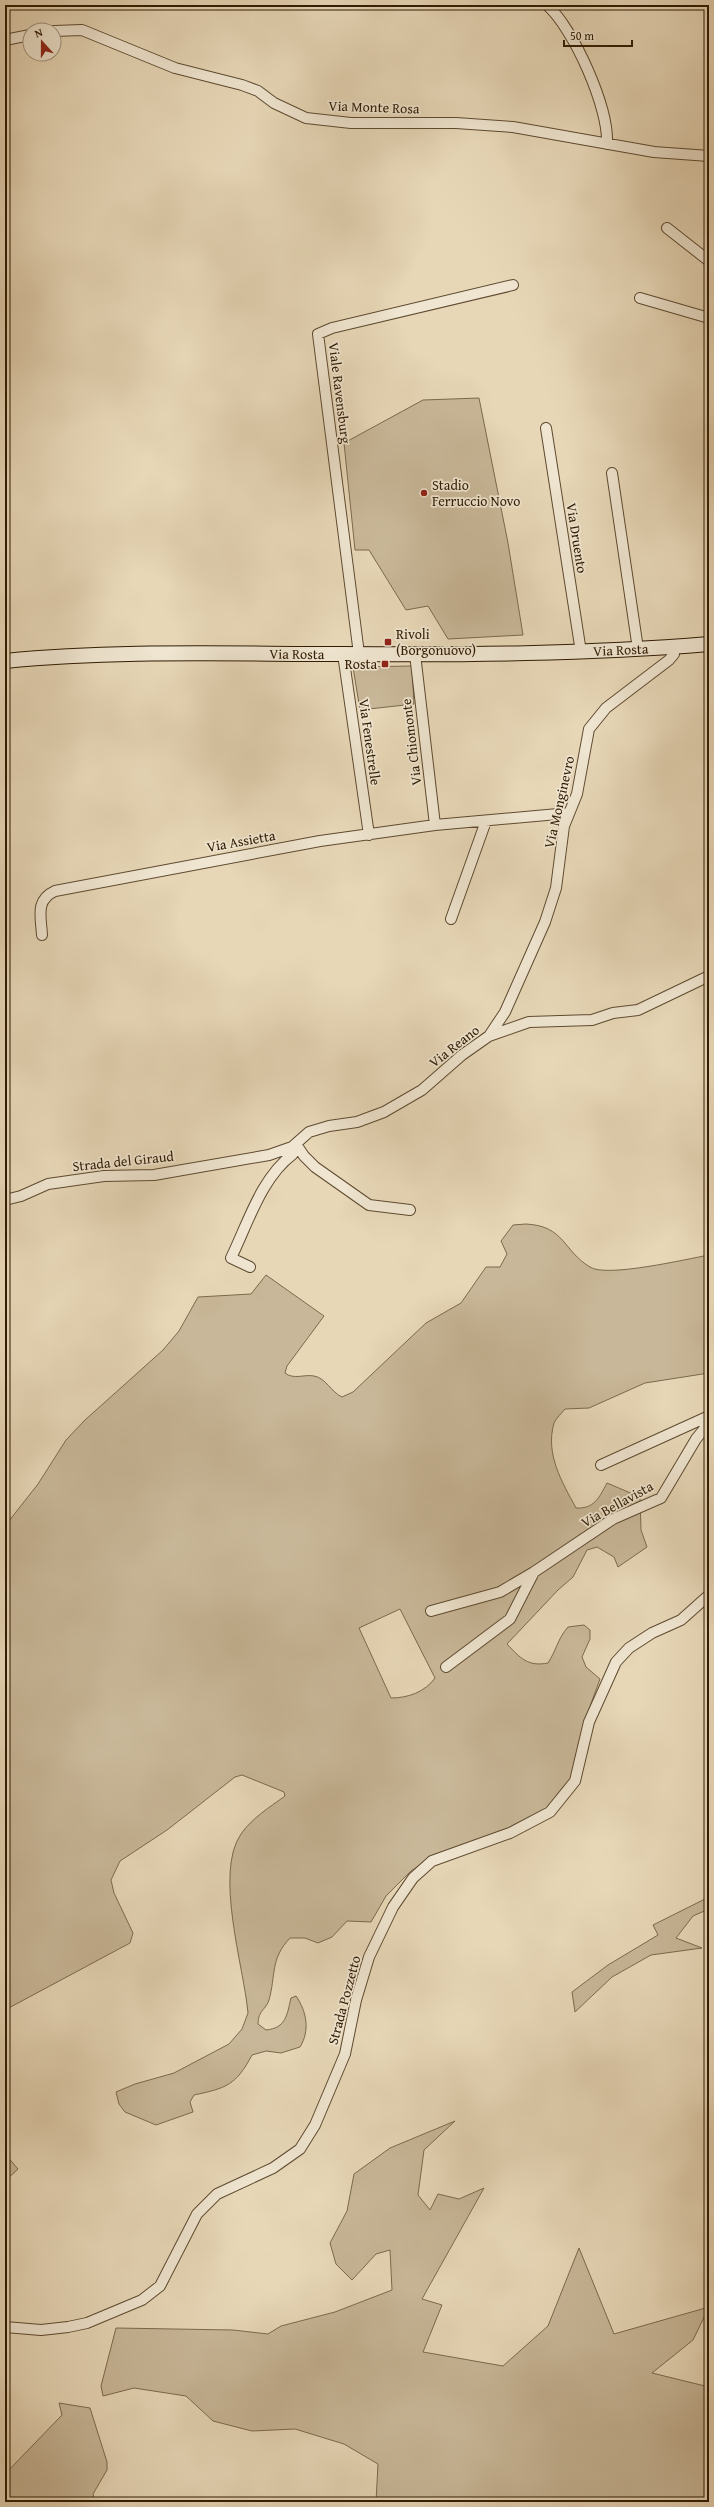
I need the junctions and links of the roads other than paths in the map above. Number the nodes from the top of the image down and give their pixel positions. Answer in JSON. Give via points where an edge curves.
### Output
{"nodes":[{"id":1,"x":547,"y":5,"type":"edge"},
{"id":2,"x":62,"y":31,"type":"edge"},
{"id":3,"x":22,"y":37,"type":"edge"},
{"id":4,"x":5,"y":40,"type":"edge"},
{"id":5,"x":607,"y":144,"type":"junction"},
{"id":6,"x":709,"y":156,"type":"edge"},
{"id":7,"x":667,"y":228,"type":"dead end"},
{"id":8,"x":709,"y":261,"type":"edge"},
{"id":9,"x":513,"y":285,"type":"dead end"},
{"id":10,"x":640,"y":298,"type":"dead end"},
{"id":11,"x":709,"y":318,"type":"edge"},
{"id":12,"x":546,"y":428,"type":"dead end"},
{"id":13,"x":612,"y":473,"type":"dead end"},
{"id":14,"x":709,"y":644,"type":"edge"},
{"id":15,"x":674,"y":647,"type":"junction"},
{"id":16,"x":638,"y":649,"type":"junction"},
{"id":17,"x":581,"y":652,"type":"junction"},
{"id":18,"x":343,"y":654,"type":"junction"},
{"id":19,"x":359,"y":654,"type":"junction"},
{"id":20,"x":415,"y":654,"type":"junction"},
{"id":21,"x":5,"y":661,"type":"edge"},
{"id":22,"x":569,"y":813,"type":"junction"},
{"id":23,"x":486,"y":821,"type":"junction"},
{"id":24,"x":436,"y":825,"type":"junction"},
{"id":25,"x":369,"y":835,"type":"junction"},
{"id":26,"x":451,"y":919,"type":"dead end"},
{"id":27,"x":42,"y":935,"type":"dead end"},
{"id":28,"x":709,"y":976,"type":"edge"},
{"id":29,"x":489,"y":1036,"type":"junction"},
{"id":30,"x":294,"y":1145,"type":"junction"},
{"id":31,"x":5,"y":1200,"type":"edge"},
{"id":32,"x":410,"y":1210,"type":"dead end"},
{"id":33,"x":250,"y":1267,"type":"dead end"},
{"id":34,"x":709,"y":1416,"type":"edge"},
{"id":35,"x":709,"y":1423,"type":"edge"},
{"id":36,"x":601,"y":1465,"type":"dead end"},
{"id":37,"x":534,"y":1572,"type":"junction"},
{"id":38,"x":709,"y":1595,"type":"edge"},
{"id":39,"x":430,"y":1611,"type":"dead end"},
{"id":40,"x":446,"y":1667,"type":"dead end"},
{"id":41,"x":5,"y":2327,"type":"edge"}],
"edges":[{"from":1,"to":5,"type":"street","via":[[576,44],[590,76],[604,119]]},
{"from":2,"to":5,"type":"street","name":"Via Monte Rosa","via":[[82,30],[175,68],[242,85],[306,118],[351,123],[513,126]]},
{"from":3,"to":4,"type":"street"},
{"from":5,"to":6,"type":"street","name":"Via Monte Rosa","via":[[654,152]]},
{"from":7,"to":8,"type":"street"},
{"from":9,"to":19,"type":"street","name":"Viale Ravensburg","via":[[332,328],[318,334]]},
{"from":10,"to":11,"type":"street"},
{"from":12,"to":17,"type":"street","name":"Via Druento"},
{"from":13,"to":16,"type":"street"},
{"from":14,"to":15,"type":"street","name":"Via Rosta"},
{"from":15,"to":16,"type":"street","name":"Via Rosta"},
{"from":15,"to":22,"type":"street","name":"Via Monginevro","via":[[674,654],[669,660],[606,708],[593,721],[586,738],[578,794]]},
{"from":16,"to":17,"type":"street","name":"Via Rosta"},
{"from":17,"to":20,"type":"street","name":"Via Rosta"},
{"from":18,"to":19,"type":"street","name":"Via Rosta"},
{"from":18,"to":21,"type":"street","name":"Via Rosta","via":[[107,654]]},
{"from":18,"to":25,"type":"street","name":"Via Fenestrelle"},
{"from":19,"to":20,"type":"street","name":"Via Rosta"},
{"from":20,"to":24,"type":"street","name":"Via Chiomonte"},
{"from":22,"to":23,"type":"street","name":"Via Assietta"},
{"from":22,"to":29,"type":"street","name":"Via Monginevro","via":[[564,826],[556,888],[545,922],[505,1012]]},
{"from":23,"to":24,"type":"street","name":"Via Assietta"},
{"from":23,"to":26,"type":"street"},
{"from":24,"to":25,"type":"street","name":"Via Assietta"},
{"from":25,"to":27,"type":"street","name":"Via Assietta","via":[[242,854],[55,891],[45,895],[41,903]]},
{"from":28,"to":29,"type":"street","name":"Via Reano","via":[[638,1010],[592,1020],[529,1022]]},
{"from":29,"to":30,"type":"street","name":"Via Reano","via":[[462,1054],[422,1090],[384,1112],[357,1122],[309,1132]]},
{"from":30,"to":31,"type":"street","name":"Strada del Giraud","via":[[269,1155],[154,1175],[104,1176],[48,1184]]},
{"from":30,"to":32,"type":"street","via":[[316,1167],[369,1205]]},
{"from":30,"to":33,"type":"street","name":"Via Reano","via":[[293,1154],[279,1165],[263,1187],[231,1258]]},
{"from":34,"to":36,"type":"street"},
{"from":35,"to":37,"type":"street","name":"Via Bellavista","via":[[696,1439],[661,1498],[613,1519]]},
{"from":37,"to":39,"type":"street","name":"Via Bellavista","via":[[500,1592]]},
{"from":37,"to":40,"type":"street","name":"Via Bellavista","via":[[510,1619]]},
{"from":38,"to":41,"type":"street","name":"Strada Pozzetto","via":[[681,1620],[652,1633],[629,1648],[616,1662],[589,1722],[575,1781],[550,1812],[510,1833],[432,1861],[413,1878],[393,1907],[370,1957],[356,2000],[344,2054],[315,2124],[300,2150],[273,2168],[217,2194],[197,2214],[160,2286],[142,2300],[87,2323],[68,2327],[42,2330]]}]}
